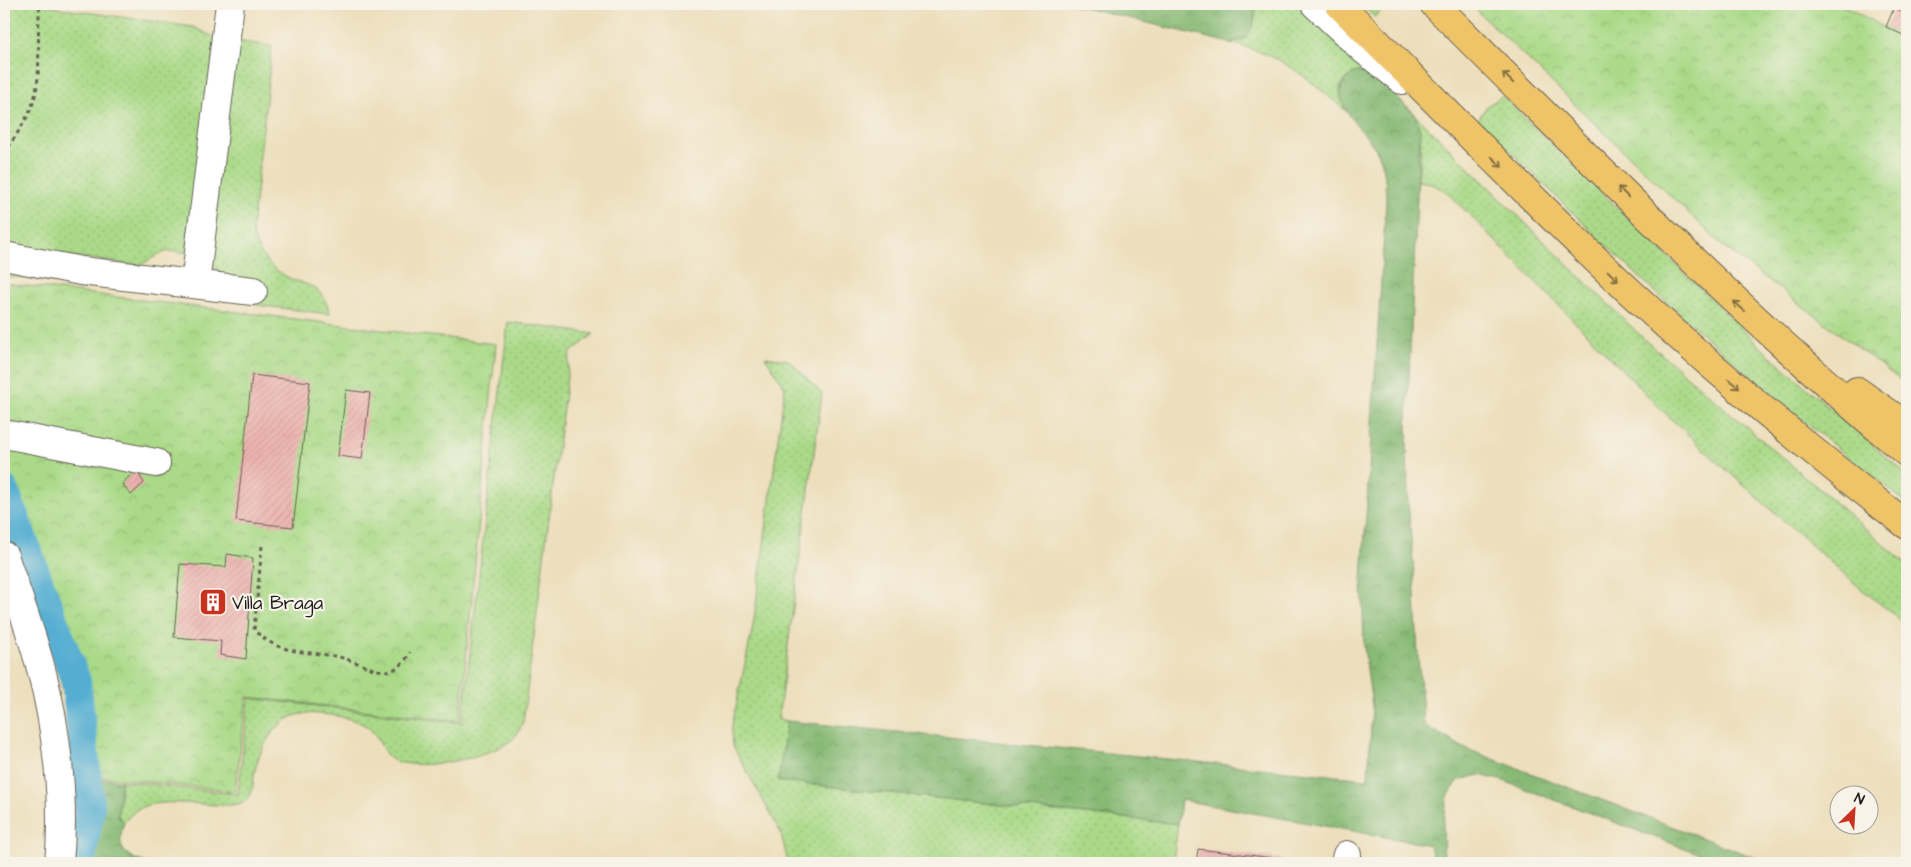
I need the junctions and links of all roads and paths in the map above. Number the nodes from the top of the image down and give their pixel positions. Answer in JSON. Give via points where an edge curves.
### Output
{"nodes":[{"id":1,"x":230,"y":4,"type":"edge"},
{"id":2,"x":1315,"y":4,"type":"edge"},
{"id":3,"x":1339,"y":4,"type":"edge"},
{"id":4,"x":1434,"y":4,"type":"edge"},
{"id":5,"x":40,"y":6,"type":"dead end"},
{"id":6,"x":1469,"y":134,"type":"junction"},
{"id":7,"x":4,"y":154,"type":"edge"},
{"id":8,"x":4,"y":256,"type":"edge"},
{"id":9,"x":195,"y":284,"type":"junction"},
{"id":10,"x":253,"y":291,"type":"dead end"},
{"id":11,"x":1767,"y":331,"type":"junction"},
{"id":12,"x":1907,"y":426,"type":"edge"},
{"id":13,"x":4,"y":434,"type":"edge"},
{"id":14,"x":1907,"y":453,"type":"edge"},
{"id":15,"x":156,"y":463,"type":"dead end"},
{"id":16,"x":1861,"y":490,"type":"junction"},
{"id":17,"x":1907,"y":525,"type":"edge"},
{"id":18,"x":1907,"y":536,"type":"edge"},
{"id":19,"x":262,"y":546,"type":"dead end"},
{"id":20,"x":4,"y":556,"type":"edge"},
{"id":21,"x":410,"y":652,"type":"dead end"},
{"id":22,"x":60,"y":863,"type":"edge"}],
"edges":[{"from":1,"to":9,"type":"street"},
{"from":2,"to":6,"type":"street","via":[[1373,57],[1436,104]]},
{"from":3,"to":6,"type":"highway"},
{"from":11,"to":4,"type":"highway","one_way":true},
{"from":5,"to":7,"type":"path","via":[[34,97],[29,112]]},
{"from":6,"to":16,"type":"highway","one_way":true,"via":[[1636,297],[1767,413]]},
{"from":8,"to":9,"type":"street","via":[[81,271]]},
{"from":9,"to":10,"type":"street"},
{"from":11,"to":12,"type":"highway"},
{"from":11,"to":14,"type":"highway"},
{"from":13,"to":15,"type":"street"},
{"from":16,"to":17,"type":"highway"},
{"from":16,"to":18,"type":"highway","via":[[1876,501]]},
{"from":19,"to":21,"type":"path","via":[[254,630],[263,639],[299,653],[340,658],[374,670],[395,669],[402,665]]},
{"from":20,"to":22,"type":"street","via":[[48,695],[61,812]]}]}
